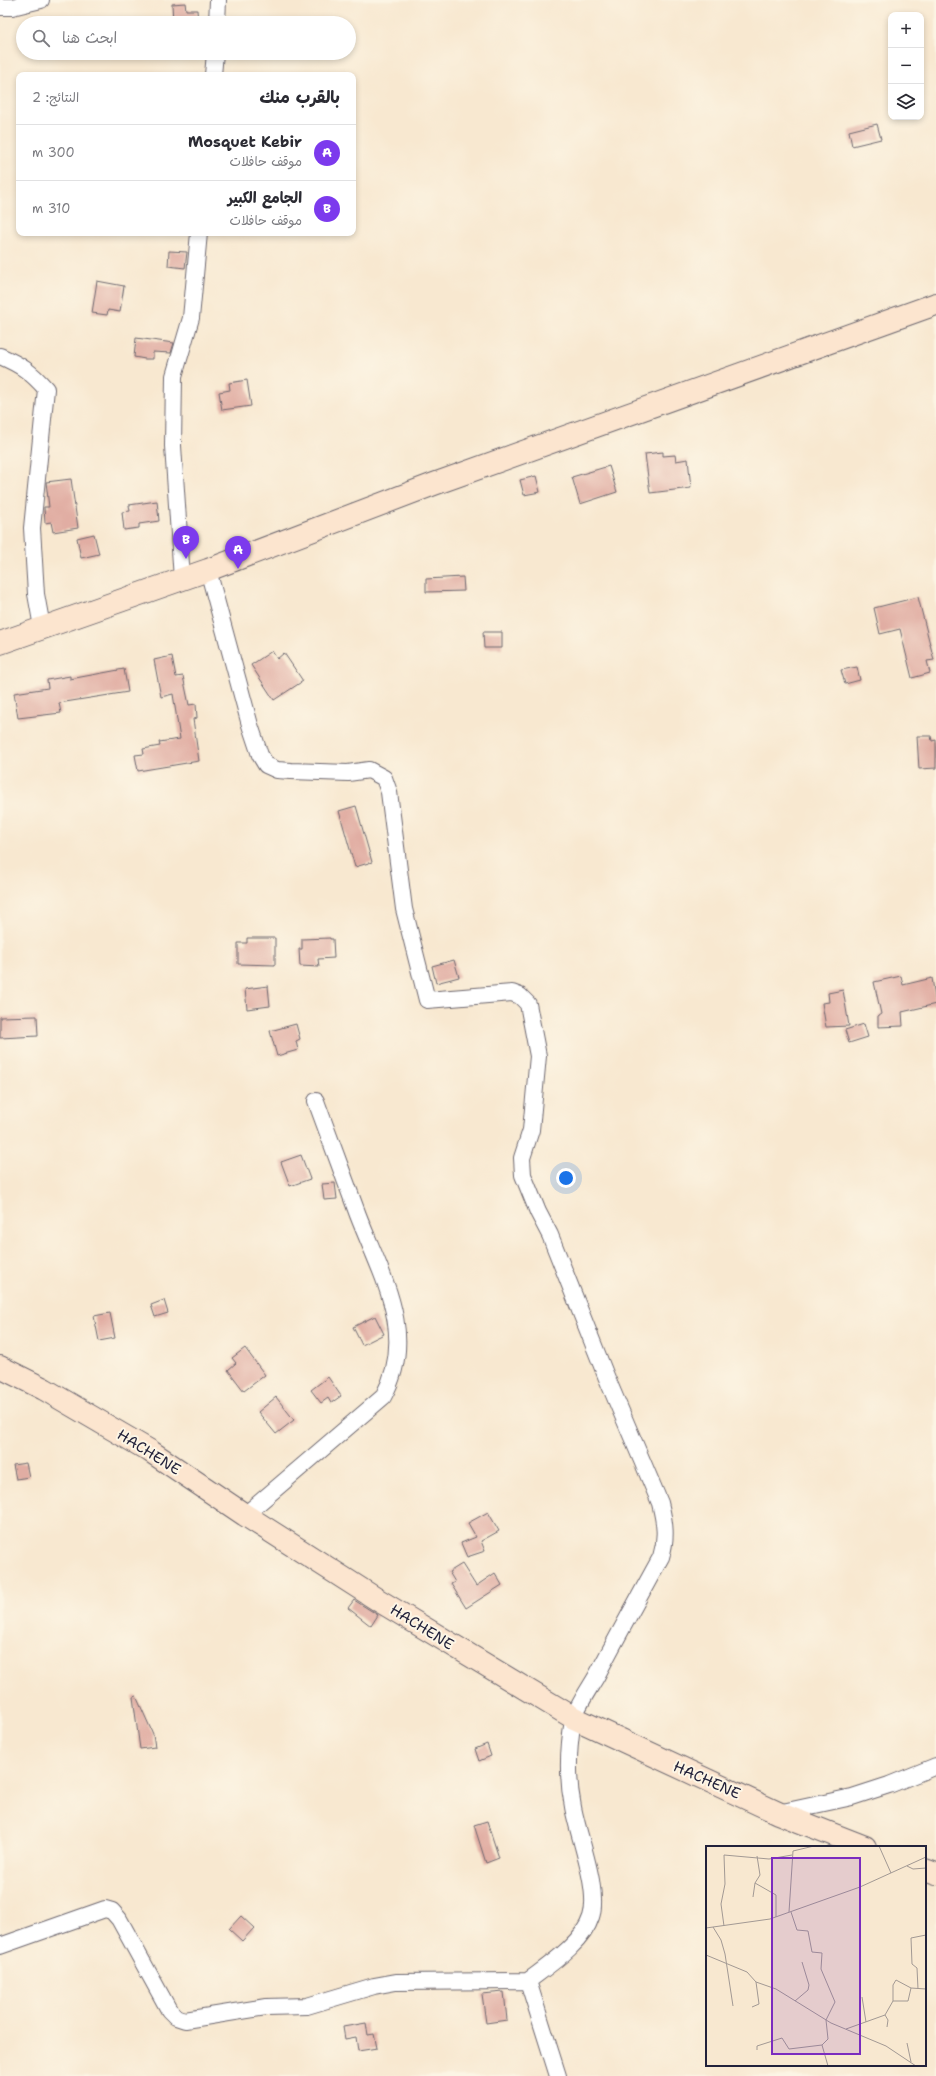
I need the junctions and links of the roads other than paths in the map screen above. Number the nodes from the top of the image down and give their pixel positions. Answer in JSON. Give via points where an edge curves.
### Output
{"nodes":[{"id":1,"x":41,"y":0,"type":"edge"},
{"id":2,"x":218,"y":0,"type":"edge"},
{"id":3,"x":0,"y":7,"type":"edge"},
{"id":4,"x":217,"y":16,"type":"edge"},
{"id":5,"x":214,"y":60,"type":"edge"},
{"id":6,"x":213,"y":72,"type":"edge"},
{"id":7,"x":199,"y":236,"type":"edge"},
{"id":8,"x":936,"y":304,"type":"edge"},
{"id":9,"x":0,"y":356,"type":"edge"},
{"id":10,"x":208,"y":570,"type":"junction"},
{"id":11,"x":182,"y":579,"type":"junction"},
{"id":12,"x":42,"y":627,"type":"junction"},
{"id":13,"x":0,"y":643,"type":"edge"},
{"id":14,"x":316,"y":1101,"type":"dead end"},
{"id":15,"x":0,"y":1367,"type":"edge"},
{"id":16,"x":245,"y":1515,"type":"junction"},
{"id":17,"x":574,"y":1718,"type":"junction"},
{"id":18,"x":936,"y":1766,"type":"edge"},
{"id":19,"x":778,"y":1813,"type":"junction"},
{"id":20,"x":862,"y":1846,"type":"edge"},
{"id":21,"x":926,"y":1870,"type":"edge"},
{"id":22,"x":936,"y":1874,"type":"edge"},
{"id":23,"x":0,"y":1946,"type":"edge"},
{"id":24,"x":528,"y":1981,"type":"junction"},
{"id":25,"x":558,"y":2076,"type":"edge"}],
"edges":[{"from":1,"to":3,"type":"street","via":[[12,7]]},
{"from":2,"to":4,"type":"street"},
{"from":5,"to":6,"type":"street"},
{"from":7,"to":11,"type":"street","via":[[191,318],[174,376],[173,446]]},
{"from":8,"to":10,"type":"street","via":[[434,484]]},
{"from":9,"to":12,"type":"street","via":[[20,364],[46,389],[32,528],[36,594]]},
{"from":10,"to":11,"type":"street"},
{"from":10,"to":17,"type":"street","via":[[250,725],[266,765],[278,770],[291,771],[348,773],[369,770],[384,778],[389,792],[404,908],[427,1000],[512,993],[520,996],[528,1004],[538,1056],[531,1130],[522,1158],[524,1174],[660,1503],[666,1535],[661,1557]]},
{"from":11,"to":12,"type":"street"},
{"from":12,"to":13,"type":"street"},
{"from":14,"to":16,"type":"street","via":[[358,1216],[388,1288],[396,1317],[398,1347],[391,1384],[383,1397]]},
{"from":15,"to":16,"type":"street","name":"HACHENE","via":[[44,1389],[150,1451]]},
{"from":16,"to":17,"type":"street","name":"HACHENE","via":[[452,1646]]},
{"from":17,"to":19,"type":"street","name":"HACHENE"},
{"from":17,"to":24,"type":"street","via":[[568,1756],[569,1780],[572,1807],[590,1877],[592,1916],[585,1930],[562,1954]]},
{"from":18,"to":19,"type":"street","via":[[860,1794]]},
{"from":19,"to":20,"type":"street","name":"HACHENE"},
{"from":21,"to":22,"type":"street"},
{"from":23,"to":24,"type":"street","via":[[105,1909],[112,1911],[119,1919],[169,2010],[176,2017],[185,2020],[266,2007],[307,2006],[396,1982]]},
{"from":24,"to":25,"type":"street"}]}
